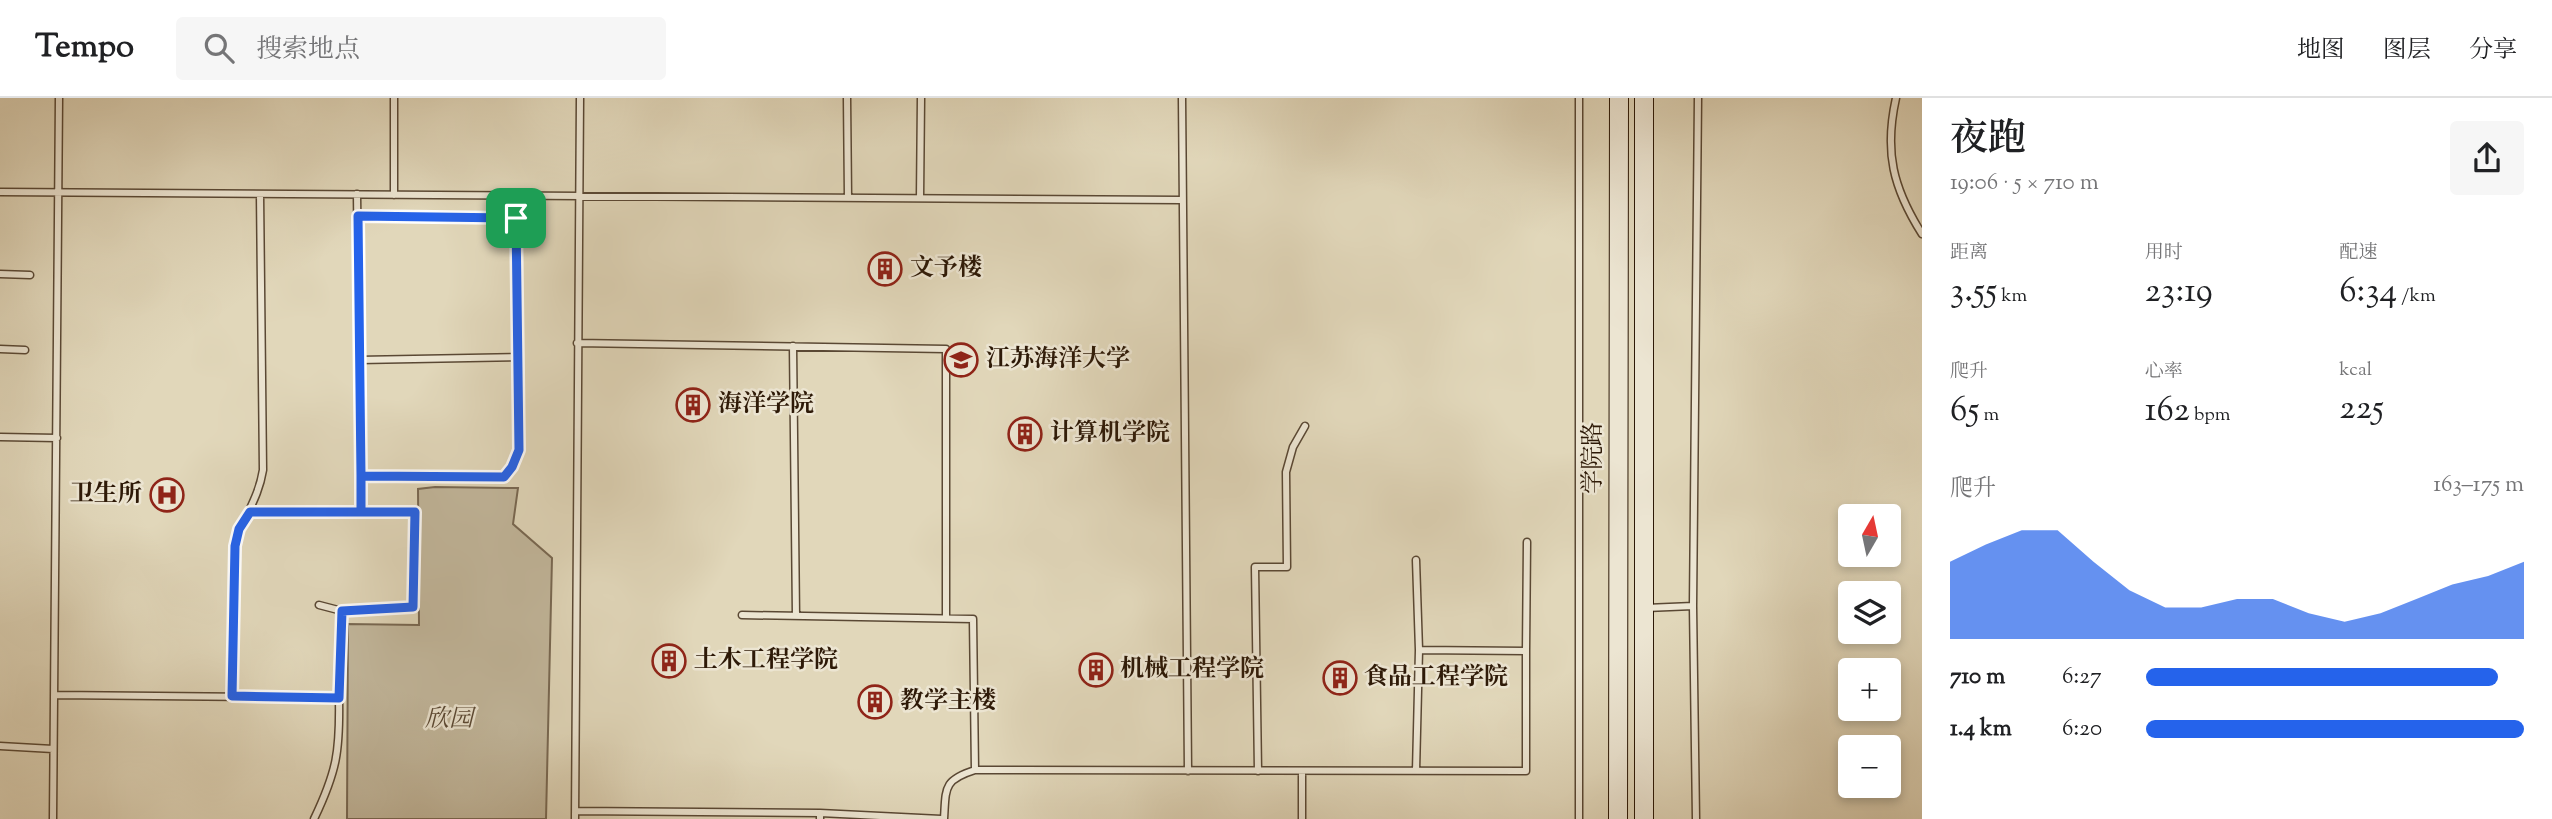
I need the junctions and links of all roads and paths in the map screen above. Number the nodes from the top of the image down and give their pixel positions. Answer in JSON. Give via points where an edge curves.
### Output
{"nodes":[{"id":1,"x":59,"y":98,"type":"edge"},
{"id":2,"x":394,"y":98,"type":"edge"},
{"id":3,"x":580,"y":98,"type":"edge"},
{"id":4,"x":846,"y":98,"type":"edge"},
{"id":5,"x":921,"y":98,"type":"edge"},
{"id":6,"x":1182,"y":98,"type":"edge"},
{"id":7,"x":1579,"y":98,"type":"edge"},
{"id":8,"x":1619,"y":98,"type":"edge"},
{"id":9,"x":1644,"y":98,"type":"edge"},
{"id":10,"x":1698,"y":98,"type":"edge"},
{"id":11,"x":1896,"y":98,"type":"edge"},
{"id":12,"x":0,"y":192,"type":"edge"},
{"id":13,"x":58,"y":193,"type":"junction"},
{"id":14,"x":260,"y":194,"type":"junction"},
{"id":15,"x":357,"y":194,"type":"junction"},
{"id":16,"x":394,"y":195,"type":"junction"},
{"id":17,"x":579,"y":195,"type":"junction"},
{"id":18,"x":848,"y":197,"type":"junction"},
{"id":19,"x":920,"y":198,"type":"junction"},
{"id":20,"x":1182,"y":200,"type":"junction"},
{"id":21,"x":358,"y":216,"type":"junction"},
{"id":22,"x":1922,"y":234,"type":"edge"},
{"id":23,"x":0,"y":274,"type":"edge"},
{"id":24,"x":30,"y":275,"type":"dead end"},
{"id":25,"x":577,"y":342,"type":"junction"},
{"id":26,"x":793,"y":346,"type":"junction"},
{"id":27,"x":0,"y":349,"type":"edge"},
{"id":28,"x":25,"y":351,"type":"dead end"},
{"id":29,"x":518,"y":357,"type":"junction"},
{"id":30,"x":359,"y":360,"type":"junction"},
{"id":31,"x":1305,"y":426,"type":"dead end"},
{"id":32,"x":0,"y":437,"type":"edge"},
{"id":33,"x":57,"y":438,"type":"junction"},
{"id":34,"x":361,"y":476,"type":"junction"},
{"id":35,"x":250,"y":512,"type":"junction"},
{"id":36,"x":361,"y":512,"type":"junction"},
{"id":37,"x":1527,"y":542,"type":"dead end"},
{"id":38,"x":1416,"y":560,"type":"dead end"},
{"id":39,"x":319,"y":605,"type":"dead end"},
{"id":40,"x":1693,"y":606,"type":"junction"},
{"id":41,"x":1644,"y":608,"type":"junction"},
{"id":42,"x":342,"y":611,"type":"junction"},
{"id":43,"x":742,"y":615,"type":"dead end"},
{"id":44,"x":796,"y":616,"type":"junction"},
{"id":45,"x":946,"y":618,"type":"junction"},
{"id":46,"x":1419,"y":650,"type":"junction"},
{"id":47,"x":1526,"y":651,"type":"junction"},
{"id":48,"x":56,"y":695,"type":"junction"},
{"id":49,"x":232,"y":696,"type":"junction"},
{"id":50,"x":339,"y":698,"type":"junction"},
{"id":51,"x":0,"y":746,"type":"edge"},
{"id":52,"x":53,"y":749,"type":"junction"},
{"id":53,"x":975,"y":770,"type":"junction"},
{"id":54,"x":1188,"y":771,"type":"junction"},
{"id":55,"x":1258,"y":771,"type":"junction"},
{"id":56,"x":1302,"y":771,"type":"junction"},
{"id":57,"x":1416,"y":771,"type":"junction"},
{"id":58,"x":575,"y":815,"type":"edge"},
{"id":59,"x":820,"y":816,"type":"edge"},
{"id":60,"x":53,"y":819,"type":"edge"},
{"id":61,"x":314,"y":819,"type":"edge"},
{"id":62,"x":942,"y":819,"type":"edge"},
{"id":63,"x":1302,"y":819,"type":"edge"},
{"id":64,"x":1579,"y":819,"type":"edge"},
{"id":65,"x":1618,"y":819,"type":"edge"},
{"id":66,"x":1644,"y":819,"type":"edge"},
{"id":67,"x":1696,"y":819,"type":"edge"}],
"edges":[{"from":1,"to":13,"type":"lane"},
{"from":2,"to":16,"type":"lane"},
{"from":3,"to":17,"type":"lane"},
{"from":4,"to":18,"type":"lane"},
{"from":5,"to":19,"type":"lane"},
{"from":6,"to":20,"type":"lane"},
{"from":7,"to":64,"type":"lane"},
{"from":8,"to":65,"type":"main road","name":"学院路"},
{"from":9,"to":41,"type":"main road","name":"学院路"},
{"from":10,"to":40,"type":"lane"},
{"from":11,"to":22,"type":"lane","via":[[1891,122],[1892,166],[1904,205]]},
{"from":12,"to":13,"type":"lane"},
{"from":13,"to":14,"type":"lane"},
{"from":13,"to":33,"type":"lane"},
{"from":14,"to":15,"type":"lane"},
{"from":14,"to":35,"type":"lane","via":[[263,470]]},
{"from":15,"to":16,"type":"lane"},
{"from":15,"to":21,"type":"lane"},
{"from":16,"to":17,"type":"lane"},
{"from":17,"to":18,"type":"lane"},
{"from":17,"to":25,"type":"lane"},
{"from":18,"to":19,"type":"lane"},
{"from":19,"to":20,"type":"lane"},
{"from":20,"to":54,"type":"lane"},
{"from":21,"to":29,"type":"lane","via":[[516,218]]},
{"from":21,"to":30,"type":"lane"},
{"from":23,"to":24,"type":"lane"},
{"from":25,"to":26,"type":"lane"},
{"from":25,"to":58,"type":"lane"},
{"from":26,"to":44,"type":"lane"},
{"from":26,"to":45,"type":"lane","via":[[946,349]]},
{"from":27,"to":28,"type":"lane"},
{"from":29,"to":30,"type":"lane"},
{"from":29,"to":34,"type":"lane","via":[[519,450],[504,477]]},
{"from":30,"to":34,"type":"lane"},
{"from":31,"to":55,"type":"lane","via":[[1286,472],[1287,567],[1255,567]]},
{"from":32,"to":33,"type":"lane"},
{"from":33,"to":48,"type":"lane"},
{"from":34,"to":36,"type":"lane"},
{"from":35,"to":36,"type":"lane"},
{"from":35,"to":49,"type":"lane","via":[[235,546]]},
{"from":36,"to":42,"type":"lane","via":[[415,512],[413,607]]},
{"from":37,"to":47,"type":"lane"},
{"from":38,"to":46,"type":"lane"},
{"from":39,"to":42,"type":"lane"},
{"from":40,"to":41,"type":"lane"},
{"from":40,"to":67,"type":"lane"},
{"from":41,"to":66,"type":"main road","name":"学院路"},
{"from":42,"to":50,"type":"lane"},
{"from":43,"to":44,"type":"lane"},
{"from":44,"to":45,"type":"lane"},
{"from":45,"to":53,"type":"lane","via":[[973,619]]},
{"from":46,"to":47,"type":"lane"},
{"from":46,"to":57,"type":"lane"},
{"from":47,"to":57,"type":"lane","via":[[1526,771]]},
{"from":48,"to":49,"type":"lane"},
{"from":48,"to":52,"type":"lane"},
{"from":49,"to":50,"type":"lane"},
{"from":50,"to":61,"type":"lane","via":[[340,742],[334,775]]},
{"from":51,"to":52,"type":"lane"},
{"from":52,"to":60,"type":"lane"},
{"from":53,"to":54,"type":"lane"},
{"from":53,"to":62,"type":"lane","via":[[955,776],[946,787]]},
{"from":54,"to":55,"type":"lane"},
{"from":55,"to":56,"type":"lane"},
{"from":56,"to":57,"type":"lane"},
{"from":56,"to":63,"type":"lane"},
{"from":58,"to":59,"type":"lane"},
{"from":59,"to":62,"type":"lane"}]}
